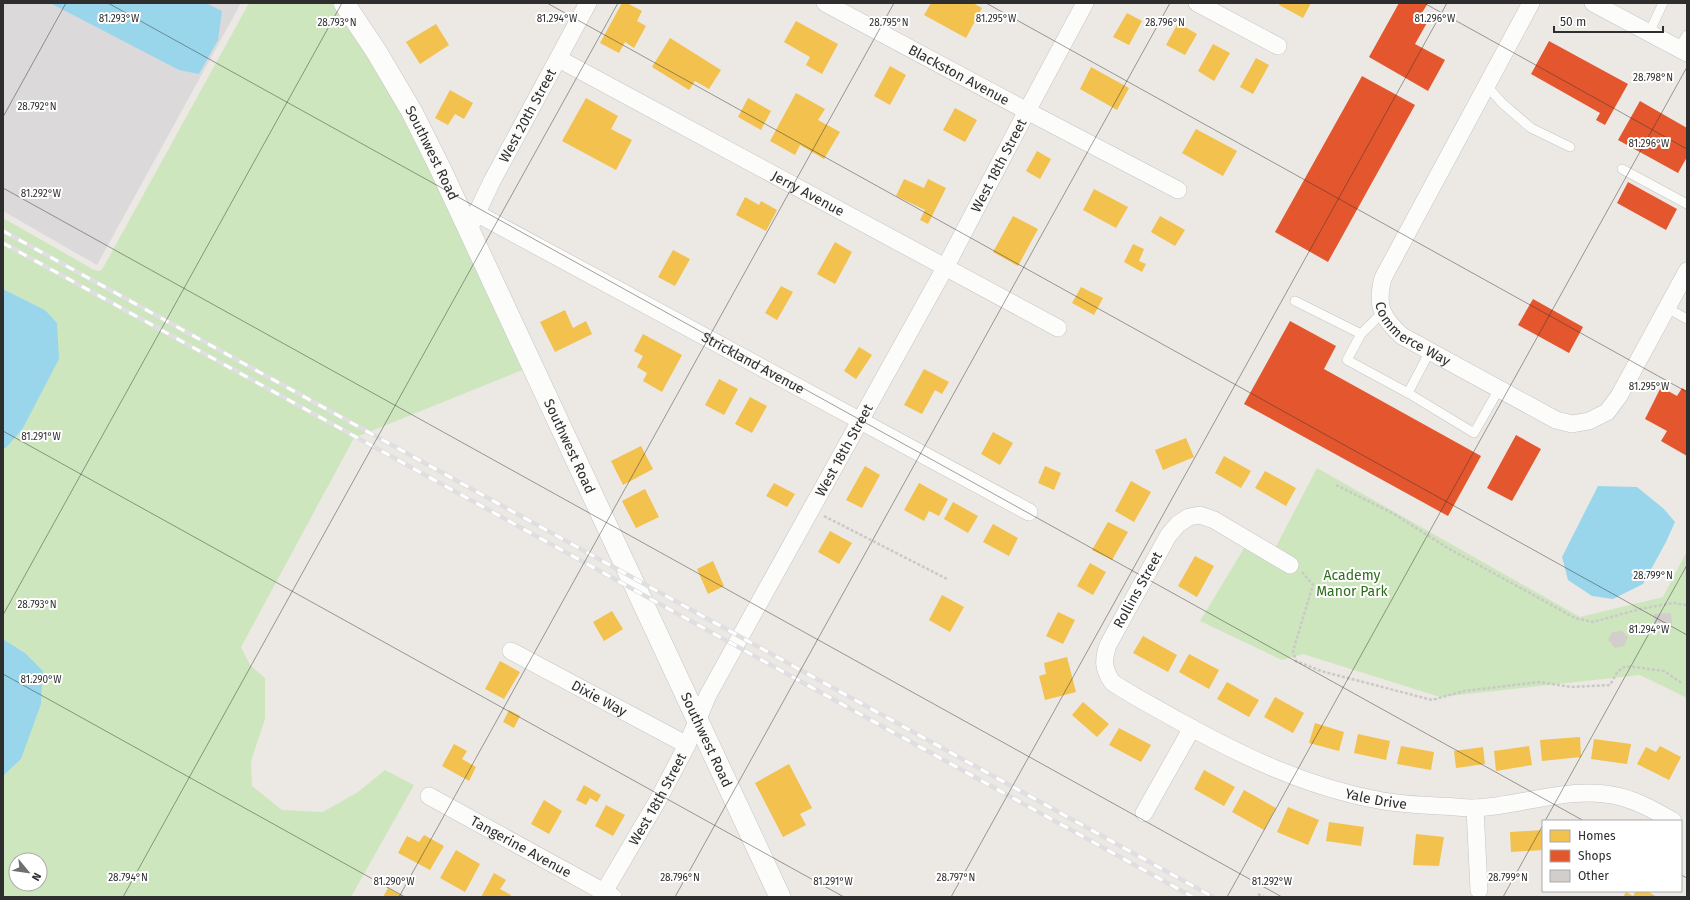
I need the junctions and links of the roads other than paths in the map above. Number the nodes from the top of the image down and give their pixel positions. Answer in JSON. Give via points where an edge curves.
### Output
{"nodes":[{"id":1,"x":344,"y":3,"type":"edge"},
{"id":2,"x":588,"y":3,"type":"edge"},
{"id":3,"x":825,"y":3,"type":"edge"},
{"id":4,"x":1085,"y":3,"type":"edge"},
{"id":5,"x":1197,"y":3,"type":"edge"},
{"id":6,"x":1531,"y":3,"type":"edge"},
{"id":7,"x":1593,"y":3,"type":"edge"},
{"id":8,"x":1663,"y":3,"type":"edge"},
{"id":9,"x":1649,"y":33,"type":"junction"},
{"id":10,"x":1278,"y":46,"type":"dead end"},
{"id":11,"x":1684,"y":46,"type":"edge"},
{"id":12,"x":559,"y":59,"type":"junction"},
{"id":13,"x":1486,"y":86,"type":"junction"},
{"id":14,"x":1026,"y":111,"type":"junction"},
{"id":15,"x":1570,"y":147,"type":"dead end"},
{"id":16,"x":1622,"y":169,"type":"dead end"},
{"id":17,"x":1178,"y":190,"type":"dead end"},
{"id":18,"x":1687,"y":204,"type":"edge"},
{"id":19,"x":472,"y":222,"type":"junction"},
{"id":20,"x":946,"y":266,"type":"junction"},
{"id":21,"x":1687,"y":271,"type":"edge"},
{"id":22,"x":1295,"y":301,"type":"dead end"},
{"id":23,"x":1666,"y":308,"type":"junction"},
{"id":24,"x":1383,"y":312,"type":"junction"},
{"id":25,"x":1687,"y":319,"type":"edge"},
{"id":26,"x":1058,"y":328,"type":"dead end"},
{"id":27,"x":1361,"y":334,"type":"junction"},
{"id":28,"x":1430,"y":351,"type":"junction"},
{"id":29,"x":1498,"y":389,"type":"junction"},
{"id":30,"x":1408,"y":393,"type":"junction"},
{"id":31,"x":860,"y":420,"type":"junction"},
{"id":32,"x":1029,"y":512,"type":"dead end"},
{"id":33,"x":1290,"y":565,"type":"road end"},
{"id":34,"x":511,"y":651,"type":"dead end"},
{"id":35,"x":1105,"y":671,"type":"joint"},
{"id":36,"x":697,"y":721,"type":"junction"},
{"id":37,"x":1192,"y":728,"type":"junction"},
{"id":38,"x":687,"y":745,"type":"junction"},
{"id":39,"x":429,"y":796,"type":"dead end"},
{"id":40,"x":1474,"y":808,"type":"junction"},
{"id":41,"x":1144,"y":813,"type":"dead end"},
{"id":42,"x":1672,"y":820,"type":"edge"},
{"id":43,"x":1479,"y":890,"type":"dead end"},
{"id":44,"x":606,"y":895,"type":"edge"},
{"id":45,"x":780,"y":897,"type":"edge"}],
"edges":[{"from":1,"to":19,"type":"street","name":"Southwest Road","via":[[412,112]]},
{"from":2,"to":12,"type":"street","name":"West 20th Street"},
{"from":3,"to":14,"type":"street","name":"Blackston Avenue"},
{"from":4,"to":14,"type":"street","name":"West 18th Street"},
{"from":5,"to":10,"type":"street"},
{"from":6,"to":13,"type":"street","name":"Commerce Way"},
{"from":7,"to":9,"type":"street"},
{"from":8,"to":9,"type":"lane"},
{"from":9,"to":11,"type":"street"},
{"from":12,"to":19,"type":"street","name":"West 20th Street"},
{"from":12,"to":20,"type":"street","name":"Jerry Avenue"},
{"from":13,"to":15,"type":"lane","via":[[1531,128]]},
{"from":13,"to":24,"type":"street","name":"Commerce Way","via":[[1383,278],[1379,295]]},
{"from":14,"to":17,"type":"street","name":"Blackston Avenue"},
{"from":14,"to":20,"type":"street","name":"West 18th Street"},
{"from":16,"to":18,"type":"lane"},
{"from":19,"to":31,"type":"street","name":"Strickland Avenue"},
{"from":19,"to":36,"type":"street","name":"Southwest Road"},
{"from":20,"to":26,"type":"street","name":"Jerry Avenue"},
{"from":20,"to":31,"type":"street","name":"West 18th Street"},
{"from":21,"to":23,"type":"street","name":"Commerce Way"},
{"from":22,"to":27,"type":"lane"},
{"from":23,"to":25,"type":"lane"},
{"from":23,"to":29,"type":"street","name":"Commerce Way","via":[[1619,396],[1607,412],[1589,421],[1572,424],[1556,420]]},
{"from":24,"to":27,"type":"lane"},
{"from":24,"to":28,"type":"street","name":"Commerce Way","via":[[1389,324],[1402,336]]},
{"from":27,"to":30,"type":"lane","via":[[1347,360]]},
{"from":28,"to":29,"type":"street","name":"Commerce Way"},
{"from":28,"to":30,"type":"lane"},
{"from":29,"to":30,"type":"lane","via":[[1474,433]]},
{"from":31,"to":32,"type":"street","name":"Strickland Avenue"},
{"from":31,"to":36,"type":"street","name":"West 18th Street","via":[[708,695]]},
{"from":33,"to":35,"type":"street","name":"Rollins Street","via":[[1214,520],[1200,515],[1189,517],[1178,524],[1168,536],[1108,645],[1104,657]]},
{"from":34,"to":38,"type":"street","name":"Dixie Way"},
{"from":35,"to":37,"type":"street","name":"Yale Drive","via":[[1112,682],[1122,689]]},
{"from":36,"to":38,"type":"street","name":"West 18th Street"},
{"from":36,"to":45,"type":"street","name":"Southwest Road"},
{"from":37,"to":40,"type":"street","name":"Yale Drive","via":[[1252,759],[1300,779],[1339,791],[1379,800]]},
{"from":37,"to":41,"type":"street"},
{"from":38,"to":44,"type":"street","name":"West 18th Street"},
{"from":39,"to":44,"type":"street","name":"Tangerine Avenue"},
{"from":40,"to":42,"type":"street","name":"Yale Drive","via":[[1594,793],[1621,797]]},
{"from":40,"to":43,"type":"street"}]}
